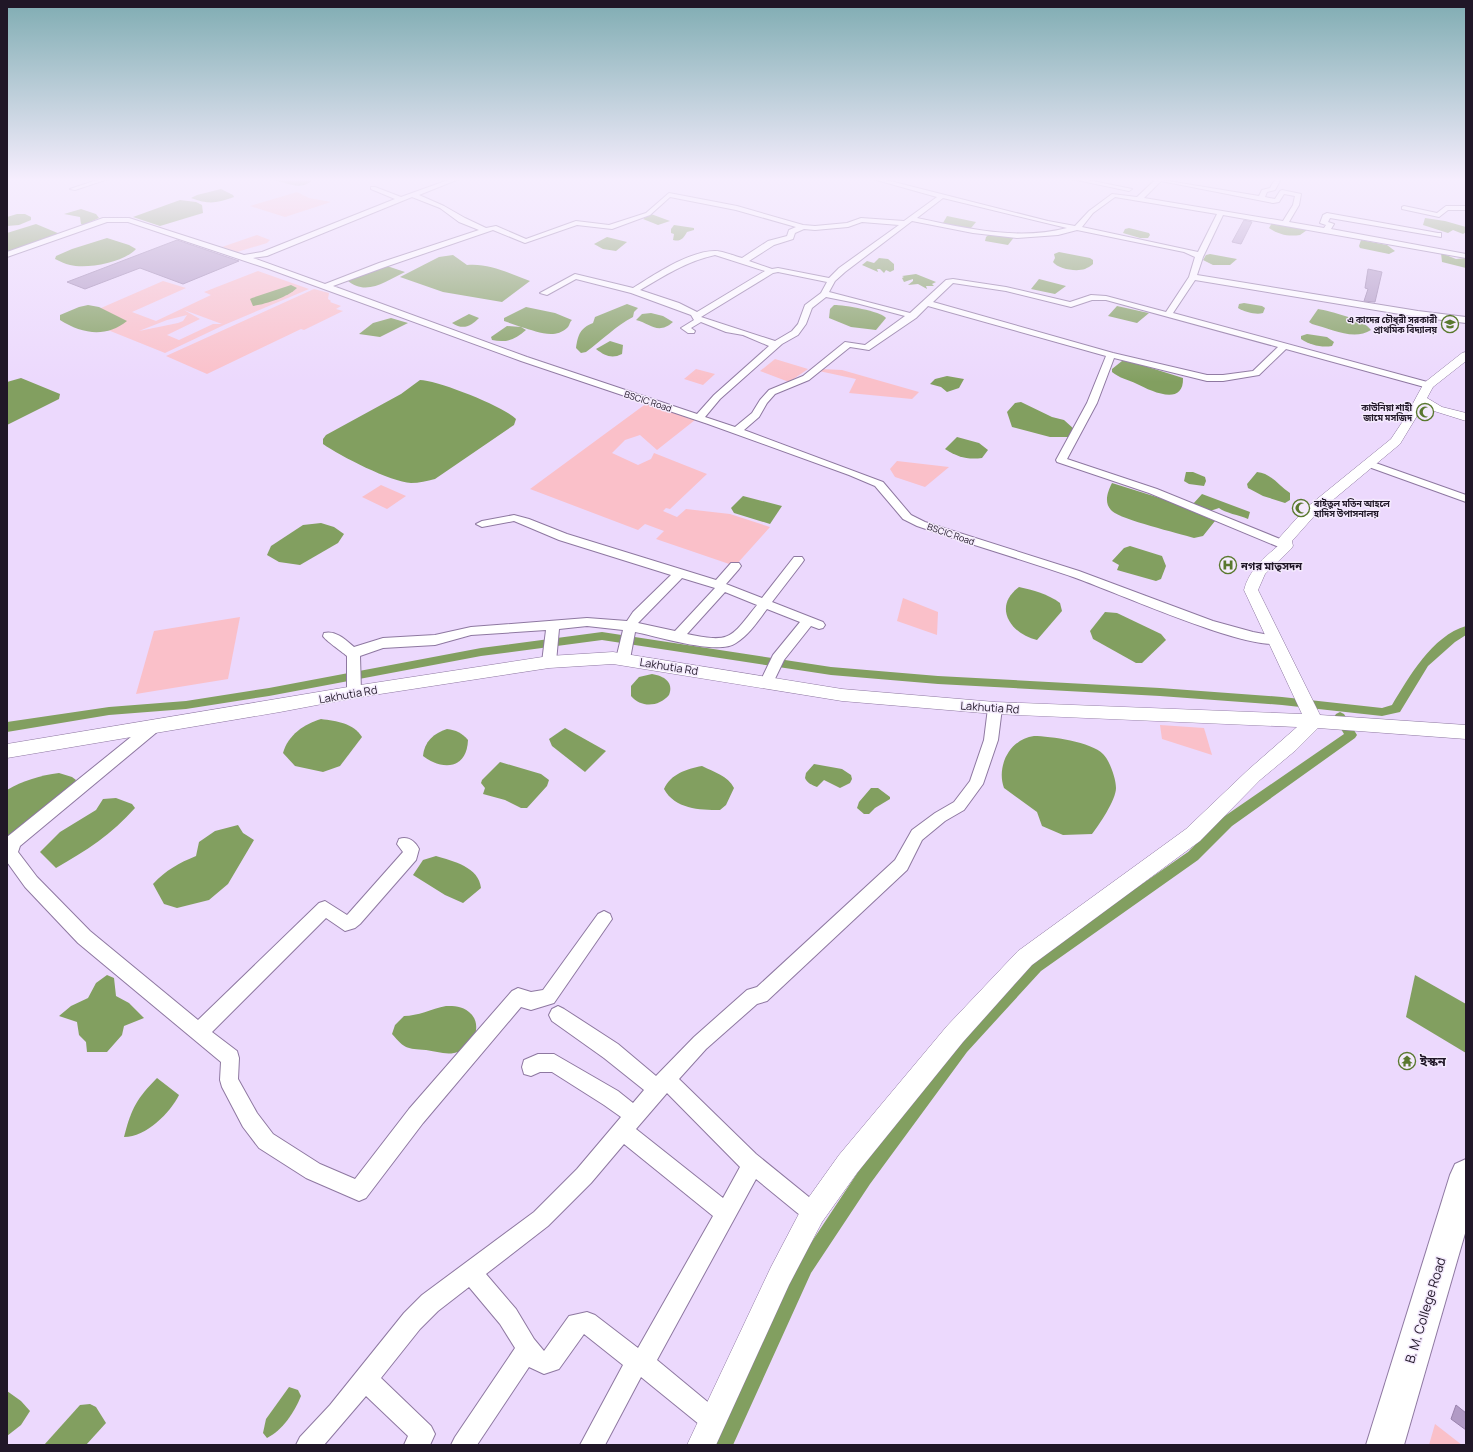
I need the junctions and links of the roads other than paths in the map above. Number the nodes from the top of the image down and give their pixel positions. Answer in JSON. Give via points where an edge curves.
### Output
{"nodes":[{"id":1,"x":30,"y":247,"type":"edge"},
{"id":2,"x":208,"y":247,"type":"edge"},
{"id":3,"x":284,"y":247,"type":"edge"},
{"id":4,"x":436,"y":247,"type":"edge"},
{"id":5,"x":765,"y":247,"type":"edge"},
{"id":6,"x":874,"y":247,"type":"edge"},
{"id":7,"x":1169,"y":247,"type":"edge"},
{"id":8,"x":1204,"y":247,"type":"edge"},
{"id":9,"x":1417,"y":247,"type":"edge"},
{"id":10,"x":271,"y":252,"type":"junction"},
{"id":11,"x":7,"y":255,"type":"edge"},
{"id":12,"x":1466,"y":256,"type":"edge"},
{"id":13,"x":239,"y":257,"type":"junction"},
{"id":14,"x":1199,"y":257,"type":"junction"},
{"id":15,"x":743,"y":261,"type":"junction"},
{"id":16,"x":272,"y":267,"type":"junction"},
{"id":17,"x":771,"y":271,"type":"junction"},
{"id":18,"x":1193,"y":277,"type":"junction"},
{"id":19,"x":831,"y":281,"type":"junction"},
{"id":20,"x":324,"y":287,"type":"junction"},
{"id":21,"x":634,"y":291,"type":"junction"},
{"id":22,"x":544,"y":293,"type":"dead end"},
{"id":23,"x":824,"y":294,"type":"junction"},
{"id":24,"x":928,"y":303,"type":"junction"},
{"id":25,"x":1168,"y":314,"type":"junction"},
{"id":26,"x":913,"y":316,"type":"junction"},
{"id":27,"x":698,"y":317,"type":"junction"},
{"id":28,"x":1466,"y":320,"type":"edge"},
{"id":29,"x":691,"y":331,"type":"dead end"},
{"id":30,"x":777,"y":344,"type":"junction"},
{"id":31,"x":1285,"y":346,"type":"junction"},
{"id":32,"x":1111,"y":355,"type":"junction"},
{"id":33,"x":1466,"y":355,"type":"edge"},
{"id":34,"x":1428,"y":385,"type":"junction"},
{"id":35,"x":1420,"y":399,"type":"junction"},
{"id":36,"x":1466,"y":417,"type":"edge"},
{"id":37,"x":699,"y":418,"type":"junction"},
{"id":38,"x":737,"y":431,"type":"junction"},
{"id":39,"x":1370,"y":464,"type":"junction"},
{"id":40,"x":1466,"y":499,"type":"edge"},
{"id":41,"x":482,"y":524,"type":"dead end"},
{"id":42,"x":1286,"y":546,"type":"junction"},
{"id":43,"x":798,"y":560,"type":"dead end"},
{"id":44,"x":735,"y":566,"type":"dead end"},
{"id":45,"x":679,"y":574,"type":"junction"},
{"id":46,"x":721,"y":586,"type":"junction"},
{"id":47,"x":765,"y":604,"type":"junction"},
{"id":48,"x":553,"y":624,"type":"junction"},
{"id":49,"x":630,"y":626,"type":"junction"},
{"id":50,"x":329,"y":636,"type":"dead end"},
{"id":51,"x":677,"y":637,"type":"junction"},
{"id":52,"x":1275,"y":640,"type":"junction"},
{"id":53,"x":353,"y":659,"type":"junction"},
{"id":54,"x":623,"y":659,"type":"junction"},
{"id":55,"x":549,"y":662,"type":"junction"},
{"id":56,"x":768,"y":682,"type":"junction"},
{"id":57,"x":354,"y":692,"type":"junction"},
{"id":58,"x":995,"y":708,"type":"junction"},
{"id":59,"x":1312,"y":718,"type":"junction"},
{"id":60,"x":152,"y":728,"type":"junction"},
{"id":61,"x":1466,"y":732,"type":"edge"},
{"id":62,"x":7,"y":751,"type":"edge"},
{"id":63,"x":406,"y":844,"type":"dead end"},
{"id":64,"x":604,"y":919,"type":"dead end"},
{"id":65,"x":558,"y":1015,"type":"dead end"},
{"id":66,"x":200,"y":1032,"type":"junction"},
{"id":67,"x":531,"y":1067,"type":"dead end"},
{"id":68,"x":662,"y":1084,"type":"junction"},
{"id":69,"x":629,"y":1123,"type":"junction"},
{"id":70,"x":753,"y":1164,"type":"junction"},
{"id":71,"x":1466,"y":1175,"type":"edge"},
{"id":72,"x":725,"y":1213,"type":"junction"},
{"id":73,"x":812,"y":1213,"type":"junction"},
{"id":74,"x":470,"y":1273,"type":"junction"},
{"id":75,"x":528,"y":1348,"type":"junction"},
{"id":76,"x":639,"y":1362,"type":"junction"},
{"id":77,"x":365,"y":1379,"type":"junction"},
{"id":78,"x":712,"y":1421,"type":"junction"},
{"id":79,"x":308,"y":1445,"type":"edge"},
{"id":80,"x":416,"y":1445,"type":"edge"},
{"id":81,"x":463,"y":1445,"type":"edge"},
{"id":82,"x":592,"y":1445,"type":"edge"},
{"id":83,"x":701,"y":1445,"type":"edge"},
{"id":84,"x":1385,"y":1445,"type":"edge"}],
"edges":[{"from":1,"to":11,"type":"street","name":"BSCIC Road"},
{"from":2,"to":13,"type":"street","name":"BSCIC Road"},
{"from":3,"to":10,"type":"street"},
{"from":4,"to":20,"type":"street"},
{"from":5,"to":15,"type":"street"},
{"from":6,"to":19,"type":"street"},
{"from":7,"to":14,"type":"street","via":[[1195,253]]},
{"from":8,"to":14,"type":"street"},
{"from":9,"to":12,"type":"street"},
{"from":10,"to":13,"type":"street"},
{"from":10,"to":16,"type":"street","via":[[266,261]]},
{"from":13,"to":16,"type":"street","name":"BSCIC Road"},
{"from":14,"to":18,"type":"street"},
{"from":15,"to":17,"type":"street"},
{"from":15,"to":21,"type":"street","via":[[715,253],[696,257]]},
{"from":16,"to":20,"type":"street","name":"BSCIC Road"},
{"from":17,"to":19,"type":"street","via":[[778,270]]},
{"from":17,"to":27,"type":"street"},
{"from":18,"to":25,"type":"street"},
{"from":18,"to":28,"type":"street"},
{"from":19,"to":23,"type":"street"},
{"from":20,"to":37,"type":"street","name":"BSCIC Road","via":[[524,359]]},
{"from":21,"to":22,"type":"street","via":[[575,276]]},
{"from":21,"to":27,"type":"street","via":[[676,305]]},
{"from":23,"to":26,"type":"street","via":[[863,301]]},
{"from":23,"to":30,"type":"street","via":[[808,307],[802,324],[795,333]]},
{"from":24,"to":25,"type":"street","via":[[949,282],[960,281],[1071,305],[1100,297]]},
{"from":24,"to":26,"type":"street"},
{"from":24,"to":32,"type":"street"},
{"from":25,"to":31,"type":"street"},
{"from":26,"to":38,"type":"street","via":[[866,348],[848,344],[806,378],[772,392],[756,415]]},
{"from":27,"to":29,"type":"street","via":[[685,328]]},
{"from":27,"to":30,"type":"street","via":[[767,343]]},
{"from":30,"to":37,"type":"street","via":[[717,397]]},
{"from":31,"to":32,"type":"street","via":[[1256,373],[1223,378],[1207,378]]},
{"from":31,"to":34,"type":"street"},
{"from":32,"to":42,"type":"street","via":[[1092,403],[1061,460],[1153,492]]},
{"from":33,"to":34,"type":"street"},
{"from":34,"to":35,"type":"street"},
{"from":35,"to":36,"type":"street","via":[[1438,409]]},
{"from":35,"to":39,"type":"street","via":[[1396,441]]},
{"from":37,"to":38,"type":"street","name":"BSCIC Road"},
{"from":38,"to":52,"type":"street","name":"BSCIC Road","via":[[879,484],[907,517],[921,524],[1096,580],[1206,622],[1256,638]]},
{"from":39,"to":40,"type":"street"},
{"from":39,"to":42,"type":"street","via":[[1311,511],[1285,540]]},
{"from":41,"to":45,"type":"street","via":[[514,518],[563,537]]},
{"from":42,"to":52,"type":"street","via":[[1252,580],[1251,590]]},
{"from":43,"to":47,"type":"street"},
{"from":44,"to":46,"type":"street"},
{"from":45,"to":46,"type":"street"},
{"from":45,"to":49,"type":"street","via":[[637,615]]},
{"from":46,"to":47,"type":"street"},
{"from":46,"to":51,"type":"street"},
{"from":47,"to":51,"type":"street","via":[[744,631],[731,641],[714,644]]},
{"from":47,"to":56,"type":"street","via":[[814,623],[778,658]]},
{"from":48,"to":49,"type":"street","via":[[587,622]]},
{"from":48,"to":53,"type":"street","via":[[471,631],[434,640],[383,643]]},
{"from":48,"to":55,"type":"street"},
{"from":49,"to":51,"type":"street"},
{"from":49,"to":54,"type":"street"},
{"from":50,"to":53,"type":"street","via":[[338,640]]},
{"from":52,"to":59,"type":"street"},
{"from":53,"to":57,"type":"street"},
{"from":54,"to":55,"type":"street","name":"Lakhutia Rd"},
{"from":54,"to":56,"type":"street","name":"Lakhutia Rd"},
{"from":55,"to":57,"type":"street","name":"Lakhutia Rd"},
{"from":56,"to":58,"type":"street","name":"Lakhutia Rd","via":[[842,695]]},
{"from":57,"to":60,"type":"street","name":"Lakhutia Rd"},
{"from":58,"to":59,"type":"street","name":"Lakhutia Rd"},
{"from":58,"to":68,"type":"street","via":[[991,740],[976,784],[960,806],[940,817],[917,835],[901,865],[794,966],[761,995],[753,996],[700,1042]]},
{"from":59,"to":61,"type":"street","name":"Lakhutia Rd","via":[[1354,724]]},
{"from":59,"to":73,"type":"street","via":[[1290,745],[1254,775],[1193,835],[1024,958],[895,1105]]},
{"from":60,"to":62,"type":"street","name":"Lakhutia Rd"},
{"from":60,"to":66,"type":"street","via":[[13,842],[10,853],[31,882],[84,938]]},
{"from":63,"to":66,"type":"street","via":[[411,849],[410,855],[349,923],[345,923],[325,908]]},
{"from":64,"to":66,"type":"street","via":[[548,997],[531,1001],[518,997],[416,1116],[359,1191],[313,1170],[266,1141],[250,1120],[229,1080],[230,1058]]},
{"from":65,"to":68,"type":"street"},
{"from":67,"to":69,"type":"street","via":[[538,1063],[554,1063],[611,1098]]},
{"from":68,"to":69,"type":"street"},
{"from":68,"to":70,"type":"street"},
{"from":69,"to":72,"type":"street","via":[[651,1155]]},
{"from":69,"to":74,"type":"street","via":[[584,1176],[541,1219]]},
{"from":70,"to":72,"type":"street"},
{"from":70,"to":73,"type":"street"},
{"from":71,"to":84,"type":"main road","name":"B. M. College Road"},
{"from":72,"to":76,"type":"street"},
{"from":73,"to":78,"type":"street"},
{"from":74,"to":75,"type":"street","via":[[513,1324]]},
{"from":74,"to":77,"type":"street","via":[[430,1303]]},
{"from":75,"to":76,"type":"street","via":[[540,1362],[551,1361],[577,1324],[587,1323]]},
{"from":75,"to":81,"type":"street"},
{"from":76,"to":78,"type":"street"},
{"from":76,"to":82,"type":"street"},
{"from":77,"to":79,"type":"street"},
{"from":77,"to":80,"type":"street","via":[[423,1434]]},
{"from":78,"to":83,"type":"street"}]}
